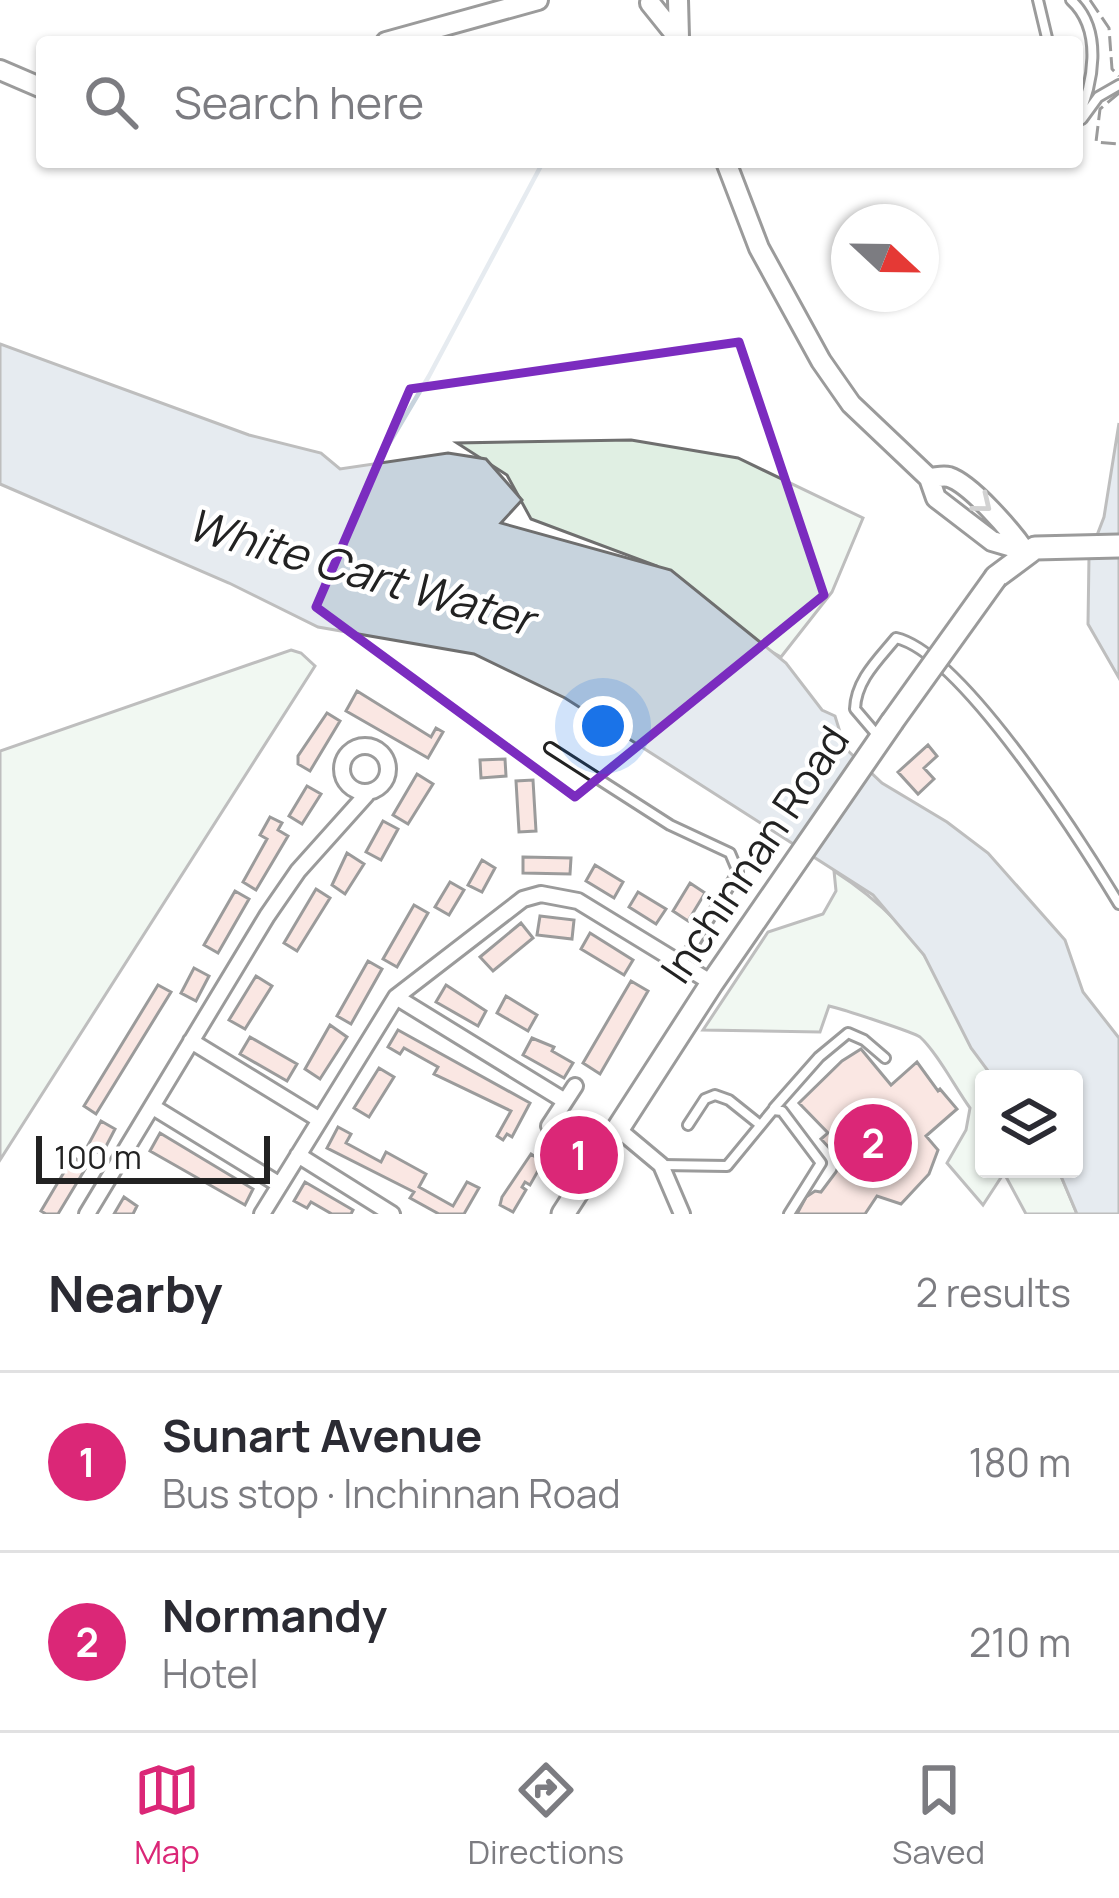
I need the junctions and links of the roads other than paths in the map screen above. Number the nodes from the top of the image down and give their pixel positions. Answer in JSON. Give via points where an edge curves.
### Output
{"nodes":[{"id":1,"x":538,"y":0,"type":"edge"},
{"id":2,"x":678,"y":0,"type":"edge"},
{"id":3,"x":1038,"y":0,"type":"edge"},
{"id":4,"x":1071,"y":0,"type":"edge"},
{"id":5,"x":649,"y":1,"type":"edge"},
{"id":6,"x":408,"y":36,"type":"edge"},
{"id":7,"x":677,"y":36,"type":"edge"},
{"id":8,"x":680,"y":36,"type":"edge"},
{"id":9,"x":1047,"y":36,"type":"edge"},
{"id":10,"x":0,"y":70,"type":"edge"},
{"id":11,"x":36,"y":85,"type":"edge"},
{"id":12,"x":1119,"y":85,"type":"edge"},
{"id":13,"x":1083,"y":109,"type":"edge"},
{"id":14,"x":1083,"y":116,"type":"edge"},
{"id":15,"x":728,"y":168,"type":"edge"},
{"id":16,"x":1119,"y":546,"type":"edge"},
{"id":17,"x":1025,"y":551,"type":"junction"},
{"id":18,"x":881,"y":738,"type":"junction"},
{"id":19,"x":550,"y":748,"type":"dead end"},
{"id":20,"x":368,"y":794,"type":"dead end"},
{"id":21,"x":1119,"y":904,"type":"edge"},
{"id":22,"x":682,"y":964,"type":"junction"},
{"id":23,"x":712,"y":983,"type":"junction"},
{"id":24,"x":397,"y":997,"type":"junction"},
{"id":25,"x":191,"y":1041,"type":"junction"},
{"id":26,"x":885,"y":1058,"type":"dead end"},
{"id":27,"x":575,"y":1086,"type":"dead end"},
{"id":28,"x":566,"y":1101,"type":"junction"},
{"id":29,"x":153,"y":1107,"type":"junction"},
{"id":30,"x":773,"y":1110,"type":"junction"},
{"id":31,"x":320,"y":1120,"type":"junction"},
{"id":32,"x":759,"y":1124,"type":"junction"},
{"id":33,"x":688,"y":1125,"type":"dead end"},
{"id":34,"x":549,"y":1126,"type":"dead end"},
{"id":35,"x":618,"y":1129,"type":"junction"},
{"id":36,"x":298,"y":1155,"type":"junction"},
{"id":37,"x":661,"y":1165,"type":"junction"},
{"id":38,"x":280,"y":1185,"type":"junction"},
{"id":39,"x":87,"y":1214,"type":"edge"},
{"id":40,"x":262,"y":1214,"type":"edge"},
{"id":41,"x":392,"y":1214,"type":"edge"},
{"id":42,"x":563,"y":1214,"type":"edge"},
{"id":43,"x":682,"y":1214,"type":"edge"},
{"id":44,"x":790,"y":1214,"type":"edge"}],
"edges":[{"from":1,"to":6,"type":"street"},
{"from":2,"to":8,"type":"street"},
{"from":3,"to":9,"type":"lane"},
{"from":4,"to":13,"type":"lane","via":[[1094,56]]},
{"from":5,"to":7,"type":"street"},
{"from":10,"to":11,"type":"street"},
{"from":12,"to":14,"type":"lane"},
{"from":15,"to":17,"type":"street","via":[[759,248],[851,404],[929,478],[949,477],[1006,523]]},
{"from":16,"to":17,"type":"main road"},
{"from":17,"to":18,"type":"main road","name":"Inchinnan Road","bridge":true,"via":[[995,577]]},
{"from":18,"to":21,"type":"lane","via":[[855,709],[855,697],[896,638],[952,676],[1005,736]]},
{"from":18,"to":23,"type":"main road","name":"Inchinnan Road"},
{"from":19,"to":22,"type":"lane","via":[[670,825],[730,853],[738,872]]},
{"from":20,"to":25,"type":"street","via":[[298,872]]},
{"from":22,"to":23,"type":"street"},
{"from":22,"to":24,"type":"street","via":[[578,901],[541,894],[506,911]]},
{"from":23,"to":35,"type":"main road","name":"Inchinnan Road"},
{"from":24,"to":28,"type":"street"},
{"from":24,"to":31,"type":"street"},
{"from":25,"to":29,"type":"street"},
{"from":25,"to":31,"type":"street"},
{"from":26,"to":30,"type":"lane","via":[[848,1034]]},
{"from":27,"to":28,"type":"street"},
{"from":28,"to":34,"type":"street"},
{"from":29,"to":38,"type":"street"},
{"from":29,"to":39,"type":"street"},
{"from":30,"to":32,"type":"lane"},
{"from":30,"to":44,"type":"lane","via":[[788,1117],[821,1163]]},
{"from":31,"to":36,"type":"street"},
{"from":32,"to":33,"type":"lane","via":[[715,1095]]},
{"from":32,"to":37,"type":"lane","via":[[727,1166]]},
{"from":35,"to":37,"type":"street"},
{"from":35,"to":42,"type":"main road","name":"Inchinnan Road"},
{"from":36,"to":38,"type":"street"},
{"from":36,"to":41,"type":"street"},
{"from":37,"to":43,"type":"street"},
{"from":38,"to":40,"type":"street"}]}
